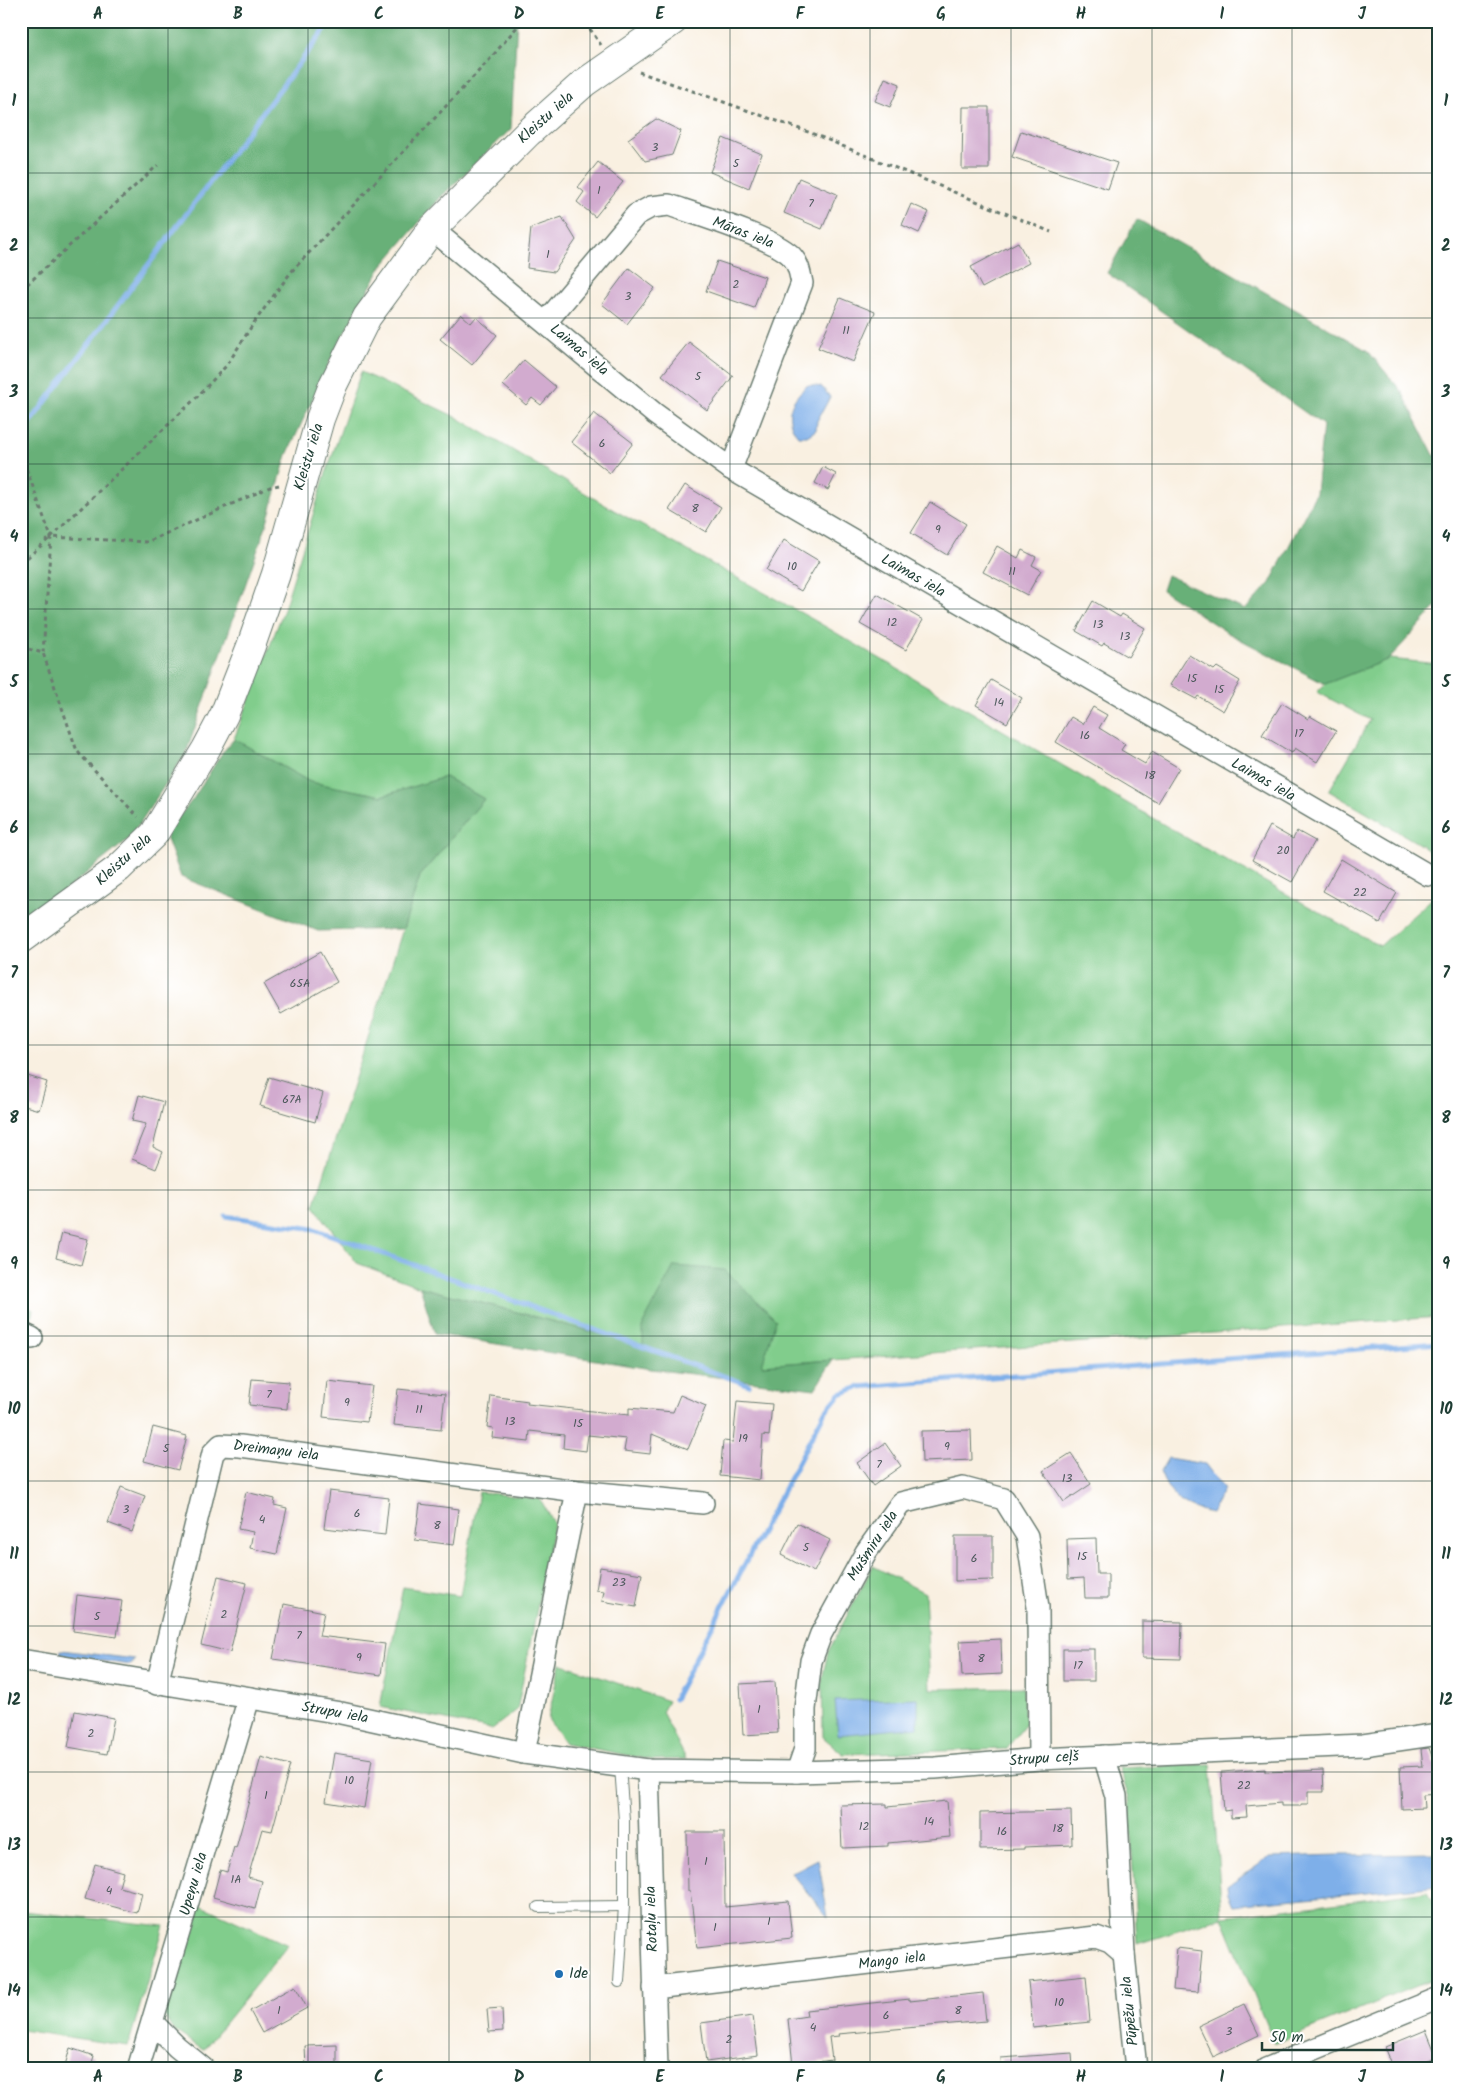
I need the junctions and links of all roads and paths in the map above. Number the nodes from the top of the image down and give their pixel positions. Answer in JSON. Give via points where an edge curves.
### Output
{"nodes":[{"id":1,"x":522,"y":21,"type":"edge"},
{"id":2,"x":591,"y":21,"type":"edge"},
{"id":3,"x":673,"y":21,"type":"edge"},
{"id":4,"x":613,"y":63,"type":"junction"},
{"id":5,"x":158,"y":164,"type":"dead end"},
{"id":6,"x":432,"y":229,"type":"junction"},
{"id":7,"x":1051,"y":232,"type":"dead end"},
{"id":8,"x":21,"y":290,"type":"edge"},
{"id":9,"x":546,"y":322,"type":"junction"},
{"id":10,"x":21,"y":454,"type":"edge"},
{"id":11,"x":731,"y":470,"type":"junction"},
{"id":12,"x":302,"y":481,"type":"junction"},
{"id":13,"x":51,"y":537,"type":"junction"},
{"id":14,"x":21,"y":564,"type":"edge"},
{"id":15,"x":21,"y":647,"type":"edge"},
{"id":16,"x":43,"y":653,"type":"junction"},
{"id":17,"x":154,"y":834,"type":"junction"},
{"id":18,"x":1428,"y":875,"type":"dead end"},
{"id":19,"x":21,"y":939,"type":"edge"},
{"id":20,"x":578,"y":1491,"type":"junction"},
{"id":21,"x":703,"y":1503,"type":"dead end"},
{"id":22,"x":21,"y":1660,"type":"edge"},
{"id":23,"x":157,"y":1684,"type":"junction"},
{"id":24,"x":249,"y":1698,"type":"junction"},
{"id":25,"x":1439,"y":1734,"type":"edge"},
{"id":26,"x":524,"y":1753,"type":"junction"},
{"id":27,"x":1104,"y":1756,"type":"junction"},
{"id":28,"x":1038,"y":1759,"type":"junction"},
{"id":29,"x":620,"y":1766,"type":"junction"},
{"id":30,"x":648,"y":1770,"type":"junction"},
{"id":31,"x":798,"y":1772,"type":"junction"},
{"id":32,"x":624,"y":1906,"type":"junction"},
{"id":33,"x":538,"y":1907,"type":"dead end"},
{"id":34,"x":1124,"y":1954,"type":"junction"},
{"id":35,"x":619,"y":1982,"type":"dead end"},
{"id":36,"x":654,"y":1988,"type":"junction"},
{"id":37,"x":1439,"y":1998,"type":"edge"},
{"id":38,"x":153,"y":2023,"type":"junction"},
{"id":39,"x":138,"y":2069,"type":"edge"},
{"id":40,"x":204,"y":2069,"type":"edge"},
{"id":41,"x":657,"y":2069,"type":"edge"},
{"id":42,"x":1136,"y":2069,"type":"edge"},
{"id":43,"x":1266,"y":2069,"type":"edge"}],
"edges":[{"from":1,"to":13,"type":"path","via":[[291,272],[227,365]]},
{"from":2,"to":4,"type":"path","via":[[590,29]]},
{"from":3,"to":4,"type":"street","name":"Kleistu iela"},
{"from":4,"to":6,"type":"street","name":"Kleistu iela","via":[[584,83],[528,133]]},
{"from":4,"to":7,"type":"path","via":[[811,133]]},
{"from":5,"to":8,"type":"path"},
{"from":6,"to":9,"type":"street","name":"Laimas iela"},
{"from":6,"to":12,"type":"street","name":"Kleistu iela","via":[[367,317],[349,350],[320,419]]},
{"from":9,"to":11,"type":"street","name":"Laimas iela","via":[[654,414]]},
{"from":9,"to":11,"type":"street","name":"Māras iela","via":[[636,215],[651,207],[669,205],[777,244],[792,256],[802,283]]},
{"from":10,"to":13,"type":"path"},
{"from":11,"to":18,"type":"street","name":"Laimas iela"},
{"from":12,"to":13,"type":"path","via":[[270,487],[148,542]]},
{"from":12,"to":17,"type":"street","name":"Kleistu iela","via":[[276,574],[237,685],[206,749]]},
{"from":13,"to":14,"type":"path"},
{"from":13,"to":16,"type":"path"},
{"from":15,"to":16,"type":"path"},
{"from":16,"to":17,"type":"path","via":[[77,751]]},
{"from":17,"to":19,"type":"street","name":"Kleistu iela","via":[[120,868]]},
{"from":20,"to":21,"type":"street","name":"Dreimaņu iela"},
{"from":20,"to":23,"type":"street","name":"Dreimaņu iela","via":[[222,1445],[213,1453]]},
{"from":20,"to":26,"type":"street"},
{"from":22,"to":23,"type":"street","name":"Strupu iela"},
{"from":23,"to":24,"type":"street","name":"Strupu iela"},
{"from":24,"to":26,"type":"street","name":"Strupu iela","via":[[341,1713]]},
{"from":24,"to":38,"type":"street","name":"Upeņu iela"},
{"from":25,"to":27,"type":"street","name":"Strupu ceļš","via":[[1354,1745]]},
{"from":26,"to":29,"type":"street","name":"Strupu iela"},
{"from":27,"to":28,"type":"street","name":"Strupu ceļš"},
{"from":27,"to":34,"type":"street","name":"Pūpēžu iela","via":[[1116,1796]]},
{"from":28,"to":31,"type":"street","name":"Strupu ceļš","via":[[935,1768]]},
{"from":28,"to":31,"type":"street","name":"Mušmiru iela","via":[[1038,1607],[1027,1536],[1004,1499],[963,1488],[901,1504],[866,1552],[821,1634],[811,1661],[805,1709],[805,1749]]},
{"from":29,"to":30,"type":"street","name":"Strupu iela"},
{"from":29,"to":32,"type":"lane"},
{"from":30,"to":31,"type":"street","name":"Strupu ceļš"},
{"from":30,"to":36,"type":"street","name":"Rotaļu iela"},
{"from":32,"to":33,"type":"lane"},
{"from":32,"to":35,"type":"lane"},
{"from":34,"to":36,"type":"street","name":"Mango iela","via":[[1110,1942],[1096,1937]]},
{"from":34,"to":42,"type":"street","name":"Pūpēžu iela"},
{"from":36,"to":41,"type":"street","name":"Rotaļu iela"},
{"from":37,"to":43,"type":"street"},
{"from":38,"to":39,"type":"street","name":"Upeņu iela"},
{"from":38,"to":40,"type":"street"}]}
